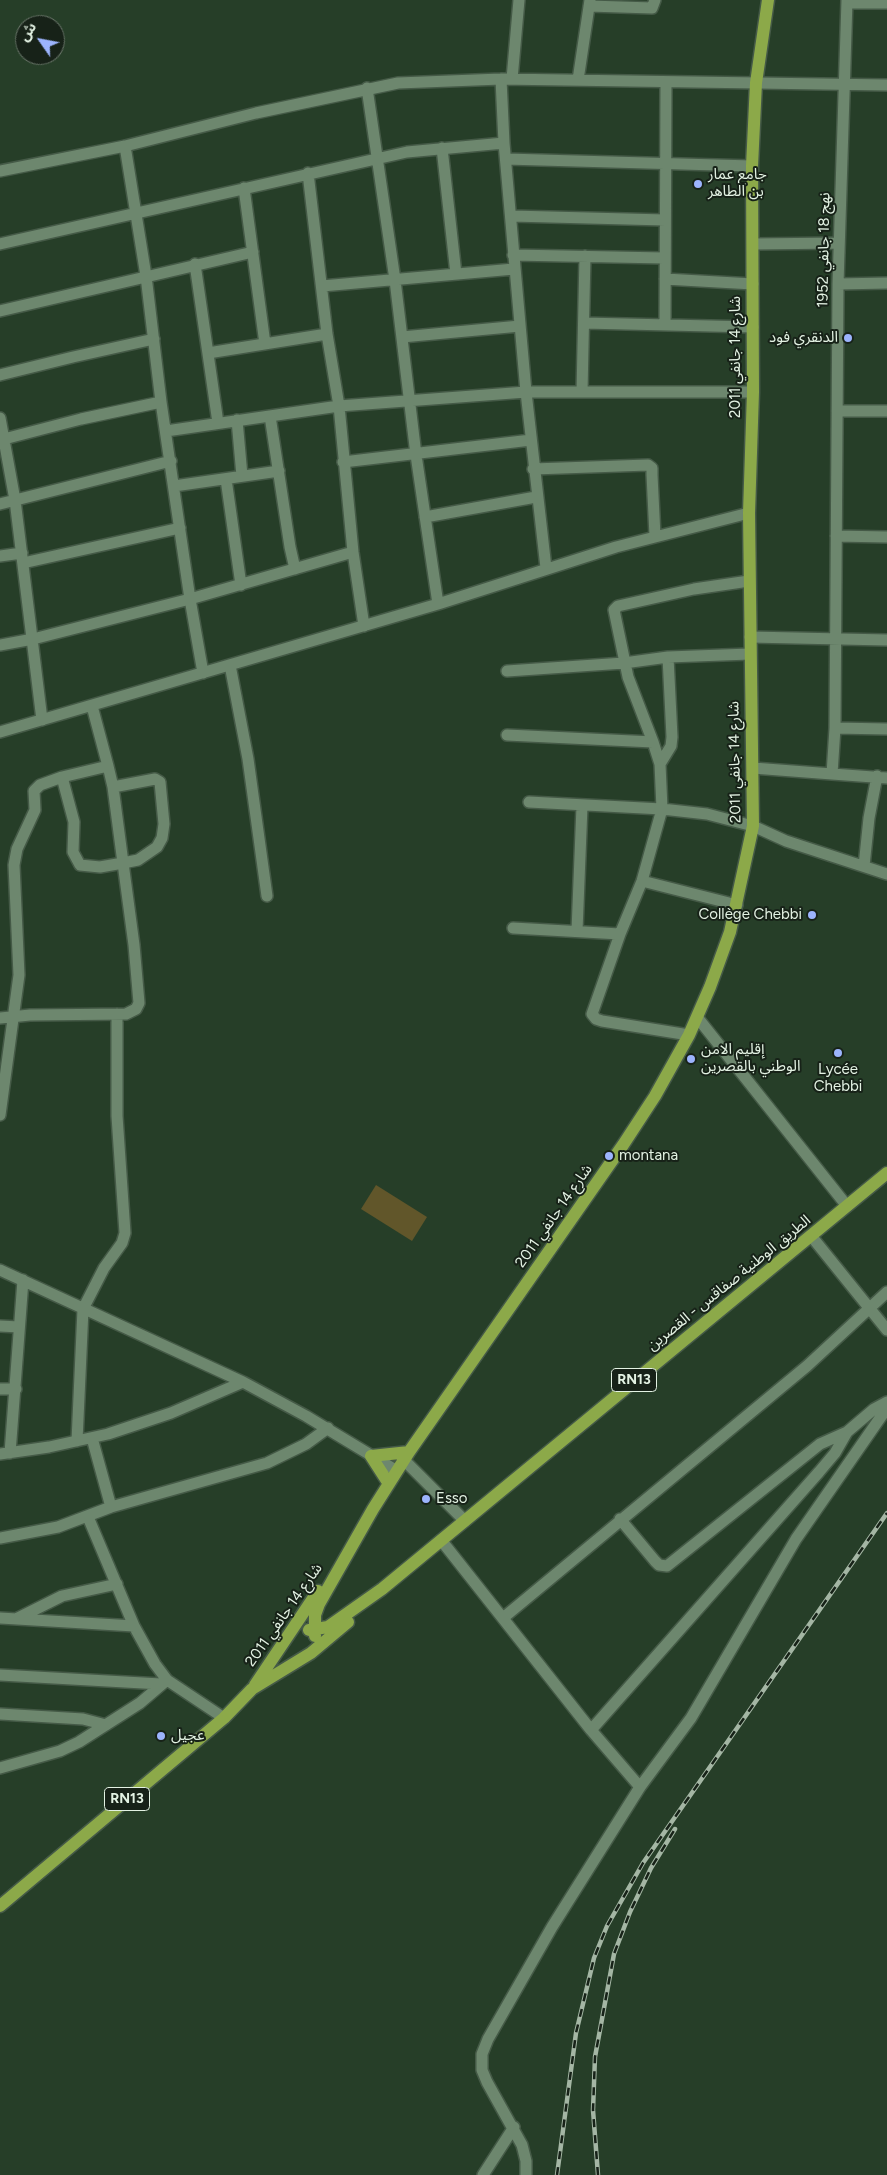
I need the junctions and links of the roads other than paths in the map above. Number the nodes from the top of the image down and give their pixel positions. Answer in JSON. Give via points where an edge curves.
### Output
{"nodes":[{"id":1,"x":519,"y":0,"type":"edge"},
{"id":2,"x":655,"y":0,"type":"edge"},
{"id":3,"x":768,"y":0,"type":"edge"},
{"id":4,"x":847,"y":1,"type":"edge"},
{"id":5,"x":590,"y":3,"type":"edge"},
{"id":6,"x":887,"y":3,"type":"edge"},
{"id":7,"x":506,"y":79,"type":"junction"},
{"id":8,"x":578,"y":80,"type":"junction"},
{"id":9,"x":666,"y":82,"type":"junction"},
{"id":10,"x":756,"y":82,"type":"junction"},
{"id":11,"x":844,"y":84,"type":"junction"},
{"id":12,"x":887,"y":85,"type":"edge"},
{"id":13,"x":367,"y":88,"type":"junction"},
{"id":14,"x":504,"y":143,"type":"junction"},
{"id":15,"x":125,"y":146,"type":"junction"},
{"id":16,"x":442,"y":148,"type":"junction"},
{"id":17,"x":378,"y":158,"type":"junction"},
{"id":18,"x":506,"y":159,"type":"junction"},
{"id":19,"x":666,"y":164,"type":"junction"},
{"id":20,"x":752,"y":166,"type":"junction"},
{"id":21,"x":0,"y":171,"type":"edge"},
{"id":22,"x":308,"y":173,"type":"junction"},
{"id":23,"x":244,"y":188,"type":"junction"},
{"id":24,"x":136,"y":215,"type":"junction"},
{"id":25,"x":512,"y":216,"type":"junction"},
{"id":26,"x":665,"y":220,"type":"junction"},
{"id":27,"x":839,"y":243,"type":"junction"},
{"id":28,"x":0,"y":244,"type":"edge"},
{"id":29,"x":753,"y":244,"type":"junction"},
{"id":30,"x":253,"y":252,"type":"junction"},
{"id":31,"x":513,"y":255,"type":"junction"},
{"id":32,"x":585,"y":256,"type":"junction"},
{"id":33,"x":664,"y":258,"type":"junction"},
{"id":34,"x":195,"y":264,"type":"junction"},
{"id":35,"x":514,"y":269,"type":"junction"},
{"id":36,"x":456,"y":274,"type":"junction"},
{"id":37,"x":146,"y":276,"type":"junction"},
{"id":38,"x":665,"y":279,"type":"junction"},
{"id":39,"x":395,"y":280,"type":"junction"},
{"id":40,"x":887,"y":283,"type":"edge"},
{"id":41,"x":753,"y":284,"type":"junction"},
{"id":42,"x":838,"y":284,"type":"junction"},
{"id":43,"x":322,"y":286,"type":"junction"},
{"id":44,"x":0,"y":311,"type":"edge"},
{"id":45,"x":584,"y":323,"type":"junction"},
{"id":46,"x":664,"y":324,"type":"junction"},
{"id":47,"x":520,"y":326,"type":"junction"},
{"id":48,"x":753,"y":326,"type":"junction"},
{"id":49,"x":328,"y":334,"type":"junction"},
{"id":50,"x":402,"y":337,"type":"junction"},
{"id":51,"x":154,"y":340,"type":"junction"},
{"id":52,"x":265,"y":344,"type":"junction"},
{"id":53,"x":208,"y":352,"type":"junction"},
{"id":54,"x":0,"y":375,"type":"edge"},
{"id":55,"x":526,"y":392,"type":"junction"},
{"id":56,"x":582,"y":392,"type":"junction"},
{"id":57,"x":753,"y":392,"type":"junction"},
{"id":58,"x":408,"y":401,"type":"junction"},
{"id":59,"x":161,"y":402,"type":"junction"},
{"id":60,"x":339,"y":406,"type":"junction"},
{"id":61,"x":837,"y":411,"type":"junction"},
{"id":62,"x":887,"y":411,"type":"edge"},
{"id":63,"x":270,"y":416,"type":"junction"},
{"id":64,"x":0,"y":418,"type":"edge"},
{"id":65,"x":237,"y":420,"type":"junction"},
{"id":66,"x":218,"y":423,"type":"junction"},
{"id":67,"x":166,"y":431,"type":"junction"},
{"id":68,"x":4,"y":439,"type":"junction"},
{"id":69,"x":530,"y":440,"type":"junction"},
{"id":70,"x":416,"y":455,"type":"junction"},
{"id":71,"x":171,"y":461,"type":"junction"},
{"id":72,"x":343,"y":462,"type":"junction"},
{"id":73,"x":533,"y":469,"type":"junction"},
{"id":74,"x":279,"y":471,"type":"junction"},
{"id":75,"x":242,"y":476,"type":"junction"},
{"id":76,"x":226,"y":479,"type":"junction"},
{"id":77,"x":174,"y":486,"type":"junction"},
{"id":78,"x":536,"y":497,"type":"junction"},
{"id":79,"x":15,"y":500,"type":"junction"},
{"id":80,"x":0,"y":504,"type":"edge"},
{"id":81,"x":749,"y":513,"type":"junction"},
{"id":82,"x":425,"y":517,"type":"junction"},
{"id":83,"x":180,"y":528,"type":"junction"},
{"id":84,"x":655,"y":536,"type":"junction"},
{"id":85,"x":836,"y":536,"type":"junction"},
{"id":86,"x":887,"y":536,"type":"edge"},
{"id":87,"x":353,"y":552,"type":"junction"},
{"id":88,"x":0,"y":556,"type":"edge"},
{"id":89,"x":22,"y":558,"type":"junction"},
{"id":90,"x":546,"y":568,"type":"junction"},
{"id":91,"x":295,"y":569,"type":"junction"},
{"id":92,"x":749,"y":581,"type":"junction"},
{"id":93,"x":241,"y":585,"type":"junction"},
{"id":94,"x":190,"y":599,"type":"junction"},
{"id":95,"x":438,"y":604,"type":"junction"},
{"id":96,"x":364,"y":626,"type":"junction"},
{"id":97,"x":750,"y":636,"type":"junction"},
{"id":98,"x":33,"y":639,"type":"junction"},
{"id":99,"x":836,"y":640,"type":"junction"},
{"id":100,"x":887,"y":640,"type":"edge"},
{"id":101,"x":0,"y":645,"type":"edge"},
{"id":102,"x":750,"y":654,"type":"junction"},
{"id":103,"x":668,"y":657,"type":"junction"},
{"id":104,"x":624,"y":663,"type":"junction"},
{"id":105,"x":230,"y":665,"type":"junction"},
{"id":106,"x":507,"y":671,"type":"dead end"},
{"id":107,"x":203,"y":673,"type":"junction"},
{"id":108,"x":92,"y":706,"type":"junction"},
{"id":109,"x":42,"y":720,"type":"junction"},
{"id":110,"x":835,"y":728,"type":"junction"},
{"id":111,"x":887,"y":729,"type":"edge"},
{"id":112,"x":0,"y":732,"type":"edge"},
{"id":113,"x":507,"y":735,"type":"dead end"},
{"id":114,"x":653,"y":742,"type":"junction"},
{"id":115,"x":660,"y":764,"type":"junction"},
{"id":116,"x":108,"y":766,"type":"junction"},
{"id":117,"x":753,"y":768,"type":"junction"},
{"id":118,"x":832,"y":774,"type":"junction"},
{"id":119,"x":62,"y":777,"type":"junction"},
{"id":120,"x":882,"y":777,"type":"edge"},
{"id":121,"x":113,"y":787,"type":"junction"},
{"id":122,"x":529,"y":802,"type":"dead end"},
{"id":123,"x":582,"y":806,"type":"junction"},
{"id":124,"x":662,"y":809,"type":"junction"},
{"id":125,"x":753,"y":826,"type":"junction"},
{"id":126,"x":123,"y":863,"type":"junction"},
{"id":127,"x":864,"y":866,"type":"junction"},
{"id":128,"x":887,"y":874,"type":"edge"},
{"id":129,"x":642,"y":881,"type":"junction"},
{"id":130,"x":267,"y":896,"type":"dead end"},
{"id":131,"x":737,"y":905,"type":"junction"},
{"id":132,"x":513,"y":928,"type":"dead end"},
{"id":133,"x":577,"y":931,"type":"junction"},
{"id":134,"x":620,"y":934,"type":"junction"},
{"id":135,"x":117,"y":1014,"type":"junction"},
{"id":136,"x":13,"y":1016,"type":"junction"},
{"id":137,"x":697,"y":1017,"type":"junction"},
{"id":138,"x":0,"y":1018,"type":"edge"},
{"id":139,"x":689,"y":1035,"type":"junction"},
{"id":140,"x":0,"y":1114,"type":"edge"},
{"id":141,"x":885,"y":1178,"type":"edge"},
{"id":142,"x":847,"y":1206,"type":"junction"},
{"id":143,"x":812,"y":1237,"type":"junction"},
{"id":144,"x":0,"y":1270,"type":"edge"},
{"id":145,"x":23,"y":1280,"type":"junction"},
{"id":146,"x":887,"y":1292,"type":"edge"},
{"id":147,"x":83,"y":1309,"type":"junction"},
{"id":148,"x":869,"y":1309,"type":"junction"},
{"id":149,"x":0,"y":1326,"type":"edge"},
{"id":150,"x":19,"y":1327,"type":"junction"},
{"id":151,"x":887,"y":1330,"type":"edge"},
{"id":152,"x":243,"y":1382,"type":"junction"},
{"id":153,"x":0,"y":1389,"type":"edge"},
{"id":154,"x":16,"y":1389,"type":"junction"},
{"id":155,"x":887,"y":1402,"type":"edge"},
{"id":156,"x":887,"y":1408,"type":"edge"},
{"id":157,"x":328,"y":1428,"type":"junction"},
{"id":158,"x":847,"y":1432,"type":"junction"},
{"id":159,"x":92,"y":1438,"type":"junction"},
{"id":160,"x":78,"y":1441,"type":"junction"},
{"id":161,"x":5,"y":1453,"type":"edge"},
{"id":162,"x":372,"y":1456,"type":"junction"},
{"id":163,"x":403,"y":1461,"type":"junction"},
{"id":164,"x":389,"y":1484,"type":"junction"},
{"id":165,"x":111,"y":1507,"type":"junction"},
{"id":166,"x":88,"y":1517,"type":"junction"},
{"id":167,"x":620,"y":1519,"type":"junction"},
{"id":168,"x":465,"y":1521,"type":"junction"},
{"id":169,"x":0,"y":1538,"type":"edge"},
{"id":170,"x":441,"y":1540,"type":"junction"},
{"id":171,"x":343,"y":1560,"type":"junction"},
{"id":172,"x":117,"y":1584,"type":"junction"},
{"id":173,"x":382,"y":1589,"type":"junction"},
{"id":174,"x":0,"y":1618,"type":"edge"},
{"id":175,"x":18,"y":1618,"type":"junction"},
{"id":176,"x":503,"y":1618,"type":"junction"},
{"id":177,"x":134,"y":1626,"type":"junction"},
{"id":178,"x":313,"y":1632,"type":"junction"},
{"id":179,"x":291,"y":1634,"type":"junction"},
{"id":180,"x":311,"y":1653,"type":"junction"},
{"id":181,"x":0,"y":1674,"type":"edge"},
{"id":182,"x":164,"y":1682,"type":"junction"},
{"id":183,"x":252,"y":1690,"type":"junction"},
{"id":184,"x":0,"y":1714,"type":"edge"},
{"id":185,"x":224,"y":1718,"type":"junction"},
{"id":186,"x":106,"y":1724,"type":"junction"},
{"id":187,"x":591,"y":1730,"type":"junction"},
{"id":188,"x":0,"y":1768,"type":"edge"},
{"id":189,"x":640,"y":1787,"type":"junction"},
{"id":190,"x":1,"y":1902,"type":"edge"},
{"id":191,"x":514,"y":2127,"type":"junction"},
{"id":192,"x":483,"y":2175,"type":"edge"},
{"id":193,"x":526,"y":2175,"type":"edge"}],
"edges":[{"from":1,"to":7,"type":"street"},
{"from":2,"to":5,"type":"street","via":[[652,8]]},
{"from":3,"to":10,"type":"main road","name":"شارع 14 جانفي 2011"},
{"from":4,"to":6,"type":"street"},
{"from":4,"to":11,"type":"street","name":"نهج 18 جانفي 1952"},
{"from":5,"to":8,"type":"street"},
{"from":7,"to":8,"type":"street"},
{"from":7,"to":13,"type":"street","via":[[408,82]]},
{"from":7,"to":14,"type":"street"},
{"from":8,"to":9,"type":"street"},
{"from":9,"to":10,"type":"street"},
{"from":9,"to":19,"type":"street"},
{"from":10,"to":11,"type":"street"},
{"from":10,"to":20,"type":"main road","name":"شارع 14 جانفي 2011"},
{"from":11,"to":12,"type":"street"},
{"from":11,"to":27,"type":"street","name":"نهج 18 جانفي 1952"},
{"from":13,"to":15,"type":"street"},
{"from":13,"to":17,"type":"street"},
{"from":14,"to":16,"type":"street"},
{"from":14,"to":18,"type":"street"},
{"from":15,"to":21,"type":"street"},
{"from":15,"to":24,"type":"street"},
{"from":16,"to":17,"type":"street"},
{"from":16,"to":36,"type":"street"},
{"from":17,"to":22,"type":"street"},
{"from":17,"to":39,"type":"street"},
{"from":18,"to":19,"type":"street"},
{"from":18,"to":25,"type":"street"},
{"from":19,"to":20,"type":"street"},
{"from":19,"to":26,"type":"street"},
{"from":20,"to":29,"type":"main road","name":"شارع 14 جانفي 2011"},
{"from":22,"to":23,"type":"street"},
{"from":22,"to":43,"type":"street"},
{"from":23,"to":24,"type":"street"},
{"from":23,"to":30,"type":"street"},
{"from":24,"to":28,"type":"street"},
{"from":24,"to":37,"type":"street"},
{"from":25,"to":26,"type":"street"},
{"from":25,"to":31,"type":"street"},
{"from":26,"to":33,"type":"street"},
{"from":27,"to":29,"type":"street"},
{"from":27,"to":42,"type":"street","name":"نهج 18 جانفي 1952"},
{"from":29,"to":41,"type":"main road","name":"شارع 14 جانفي 2011"},
{"from":30,"to":34,"type":"street"},
{"from":30,"to":52,"type":"street"},
{"from":31,"to":32,"type":"street"},
{"from":31,"to":35,"type":"street"},
{"from":32,"to":33,"type":"street"},
{"from":32,"to":45,"type":"street"},
{"from":33,"to":38,"type":"street"},
{"from":34,"to":37,"type":"street"},
{"from":34,"to":53,"type":"street"},
{"from":35,"to":36,"type":"street"},
{"from":35,"to":47,"type":"street"},
{"from":36,"to":39,"type":"street"},
{"from":37,"to":44,"type":"street"},
{"from":37,"to":51,"type":"street"},
{"from":38,"to":41,"type":"street"},
{"from":38,"to":46,"type":"street"},
{"from":39,"to":43,"type":"street"},
{"from":39,"to":50,"type":"street"},
{"from":40,"to":42,"type":"street"},
{"from":41,"to":48,"type":"main road","name":"شارع 14 جانفي 2011"},
{"from":42,"to":61,"type":"street","name":"نهج 18 جانفي 1952"},
{"from":43,"to":49,"type":"street"},
{"from":45,"to":46,"type":"street"},
{"from":45,"to":56,"type":"street"},
{"from":46,"to":48,"type":"street"},
{"from":47,"to":50,"type":"street"},
{"from":47,"to":55,"type":"street"},
{"from":48,"to":57,"type":"main road","name":"شارع 14 جانفي 2011"},
{"from":49,"to":52,"type":"street"},
{"from":49,"to":60,"type":"street"},
{"from":50,"to":58,"type":"street"},
{"from":51,"to":54,"type":"street"},
{"from":51,"to":59,"type":"street"},
{"from":52,"to":53,"type":"street"},
{"from":53,"to":66,"type":"street"},
{"from":55,"to":56,"type":"street"},
{"from":55,"to":58,"type":"street"},
{"from":55,"to":69,"type":"street"},
{"from":56,"to":57,"type":"street"},
{"from":57,"to":81,"type":"main road","name":"شارع 14 جانفي 2011"},
{"from":58,"to":60,"type":"street"},
{"from":58,"to":70,"type":"street"},
{"from":59,"to":67,"type":"street"},
{"from":59,"to":68,"type":"street"},
{"from":60,"to":63,"type":"street"},
{"from":60,"to":72,"type":"street"},
{"from":61,"to":62,"type":"street"},
{"from":61,"to":85,"type":"street","name":"نهج 18 جانفي 1952"},
{"from":63,"to":65,"type":"street"},
{"from":63,"to":74,"type":"street"},
{"from":64,"to":68,"type":"street"},
{"from":65,"to":66,"type":"street"},
{"from":65,"to":75,"type":"street"},
{"from":66,"to":67,"type":"street"},
{"from":67,"to":71,"type":"street"},
{"from":68,"to":79,"type":"street"},
{"from":69,"to":70,"type":"street"},
{"from":69,"to":73,"type":"street"},
{"from":70,"to":72,"type":"street"},
{"from":70,"to":82,"type":"street"},
{"from":71,"to":77,"type":"street"},
{"from":71,"to":79,"type":"street"},
{"from":72,"to":87,"type":"street"},
{"from":73,"to":78,"type":"street"},
{"from":73,"to":84,"type":"street","via":[[648,465],[652,468]]},
{"from":74,"to":75,"type":"street"},
{"from":74,"to":91,"type":"street"},
{"from":75,"to":76,"type":"street"},
{"from":76,"to":77,"type":"street"},
{"from":76,"to":93,"type":"street"},
{"from":77,"to":83,"type":"street"},
{"from":78,"to":82,"type":"street"},
{"from":78,"to":90,"type":"street"},
{"from":79,"to":80,"type":"street"},
{"from":79,"to":89,"type":"street"},
{"from":81,"to":84,"type":"street"},
{"from":81,"to":92,"type":"main road","name":"شارع 14 جانفي 2011"},
{"from":82,"to":95,"type":"street"},
{"from":83,"to":89,"type":"street"},
{"from":83,"to":94,"type":"street"},
{"from":84,"to":90,"type":"street"},
{"from":85,"to":86,"type":"street"},
{"from":85,"to":99,"type":"street","name":"نهج 18 جانفي 1952"},
{"from":87,"to":91,"type":"street"},
{"from":87,"to":96,"type":"street"},
{"from":88,"to":89,"type":"street"},
{"from":89,"to":98,"type":"street"},
{"from":90,"to":95,"type":"street"},
{"from":91,"to":93,"type":"street"},
{"from":92,"to":97,"type":"main road","name":"شارع 14 جانفي 2011"},
{"from":92,"to":104,"type":"street","via":[[694,589],[615,608]]},
{"from":93,"to":94,"type":"street"},
{"from":94,"to":98,"type":"street"},
{"from":94,"to":107,"type":"street"},
{"from":95,"to":96,"type":"street"},
{"from":96,"to":105,"type":"street"},
{"from":97,"to":99,"type":"street"},
{"from":97,"to":102,"type":"main road","name":"شارع 14 جانفي 2011"},
{"from":98,"to":101,"type":"street"},
{"from":98,"to":109,"type":"street"},
{"from":99,"to":100,"type":"street"},
{"from":99,"to":110,"type":"street","name":"نهج 18 جانفي 1952"},
{"from":102,"to":103,"type":"street"},
{"from":102,"to":117,"type":"main road","name":"شارع 14 جانفي 2011"},
{"from":103,"to":104,"type":"street"},
{"from":103,"to":115,"type":"street","via":[[672,737],[671,746]]},
{"from":104,"to":106,"type":"street"},
{"from":104,"to":114,"type":"street"},
{"from":105,"to":107,"type":"street"},
{"from":105,"to":130,"type":"street","via":[[248,759]]},
{"from":107,"to":108,"type":"street"},
{"from":108,"to":109,"type":"street"},
{"from":108,"to":116,"type":"street"},
{"from":109,"to":112,"type":"street"},
{"from":110,"to":111,"type":"street"},
{"from":110,"to":118,"type":"street","name":"نهج 18 جانفي 1952"},
{"from":113,"to":114,"type":"street"},
{"from":114,"to":115,"type":"street"},
{"from":115,"to":124,"type":"street"},
{"from":116,"to":119,"type":"street"},
{"from":116,"to":121,"type":"street"},
{"from":117,"to":118,"type":"street"},
{"from":117,"to":125,"type":"main road","name":"شارع 14 جانفي 2011"},
{"from":118,"to":120,"type":"street"},
{"from":119,"to":126,"type":"street","via":[[74,822],[73,852],[76,861],[80,865],[100,867]]},
{"from":119,"to":136,"type":"street","via":[[34,791],[35,810],[17,849],[14,865],[19,976]]},
{"from":120,"to":127,"type":"street","via":[[869,818]]},
{"from":121,"to":126,"type":"street"},
{"from":121,"to":126,"type":"street","via":[[155,779],[160,782],[162,838],[157,847],[138,860]]},
{"from":122,"to":123,"type":"street"},
{"from":123,"to":124,"type":"street"},
{"from":123,"to":133,"type":"street"},
{"from":124,"to":125,"type":"street","via":[[707,814]]},
{"from":124,"to":129,"type":"street"},
{"from":125,"to":127,"type":"street","via":[[786,841]]},
{"from":125,"to":131,"type":"main road","name":"شارع 14 جانفي 2011"},
{"from":126,"to":135,"type":"street","via":[[139,1003],[133,1012]]},
{"from":127,"to":128,"type":"street"},
{"from":129,"to":131,"type":"street"},
{"from":129,"to":134,"type":"street"},
{"from":131,"to":137,"type":"main road","name":"شارع 14 جانفي 2011","via":[[721,958]]},
{"from":132,"to":133,"type":"street"},
{"from":133,"to":134,"type":"street"},
{"from":134,"to":139,"type":"street","via":[[592,1012],[594,1017]]},
{"from":135,"to":136,"type":"street"},
{"from":135,"to":147,"type":"street","via":[[117,1116],[125,1233]]},
{"from":136,"to":138,"type":"street"},
{"from":136,"to":140,"type":"street"},
{"from":137,"to":139,"type":"main road","name":"شارع 14 جانفي 2011"},
{"from":137,"to":142,"type":"street"},
{"from":139,"to":163,"type":"main road","name":"شارع 14 جانفي 2011","via":[[623,1145]]},
{"from":141,"to":142,"type":"main road","name":"الطريق الوطنية صفاقس - القصرين","number":"RN13"},
{"from":142,"to":143,"type":"main road","name":"الطريق الوطنية صفاقس - القصرين","number":"RN13"},
{"from":143,"to":148,"type":"street"},
{"from":143,"to":168,"type":"main road","name":"الطريق الوطنية صفاقس - القصرين","number":"RN13"},
{"from":144,"to":145,"type":"street"},
{"from":145,"to":147,"type":"street"},
{"from":145,"to":150,"type":"street"},
{"from":146,"to":148,"type":"street"},
{"from":147,"to":152,"type":"street"},
{"from":147,"to":160,"type":"street"},
{"from":148,"to":151,"type":"street"},
{"from":148,"to":167,"type":"street","via":[[807,1366]]},
{"from":149,"to":150,"type":"street"},
{"from":150,"to":154,"type":"street"},
{"from":152,"to":157,"type":"street"},
{"from":152,"to":159,"type":"street","via":[[171,1413]]},
{"from":153,"to":154,"type":"street"},
{"from":154,"to":161,"type":"street"},
{"from":155,"to":158,"type":"street"},
{"from":156,"to":189,"type":"street","via":[[796,1539],[691,1718]]},
{"from":157,"to":162,"type":"street"},
{"from":157,"to":165,"type":"street","via":[[306,1444],[267,1463]]},
{"from":158,"to":167,"type":"street","via":[[820,1444],[667,1566],[655,1561]]},
{"from":158,"to":187,"type":"street","via":[[819,1472]]},
{"from":159,"to":160,"type":"street"},
{"from":159,"to":165,"type":"street"},
{"from":160,"to":161,"type":"street"},
{"from":162,"to":163,"type":"main road"},
{"from":162,"to":163,"type":"street"},
{"from":162,"to":164,"type":"main road"},
{"from":163,"to":164,"type":"main road","name":"شارع 14 جانفي 2011"},
{"from":163,"to":168,"type":"street"},
{"from":164,"to":171,"type":"main road","name":"شارع 14 جانفي 2011"},
{"from":165,"to":166,"type":"street"},
{"from":166,"to":169,"type":"street","via":[[58,1527]]},
{"from":166,"to":172,"type":"street"},
{"from":167,"to":176,"type":"street"},
{"from":168,"to":170,"type":"main road","name":"الطريق الوطنية صفاقس - القصرين","number":"RN13"},
{"from":170,"to":173,"type":"main road","name":"الطريق الوطنية صفاقس - القصرين","number":"RN13"},
{"from":170,"to":176,"type":"street"},
{"from":171,"to":178,"type":"main road","name":"شارع 14 جانفي 2011","via":[[319,1604]]},
{"from":171,"to":179,"type":"main road","name":"شارع 14 جانفي 2011","via":[[316,1594]]},
{"from":172,"to":175,"type":"street","via":[[62,1596]]},
{"from":172,"to":177,"type":"street"},
{"from":173,"to":178,"type":"main road","name":"الطريق الوطنية صفاقس - القصرين","via":[[339,1621]]},
{"from":173,"to":180,"type":"main road","name":"الطريق الوطنية صفاقس - القصرين","number":"RN13","via":[[370,1604]]},
{"from":174,"to":175,"type":"street"},
{"from":175,"to":177,"type":"street"},
{"from":176,"to":187,"type":"street"},
{"from":177,"to":182,"type":"street"},
{"from":178,"to":179,"type":"main road","via":[[299,1629]]},
{"from":178,"to":180,"type":"main road","via":[[316,1646]]},
{"from":179,"to":180,"type":"main road","via":[[289,1647],[294,1654],[303,1657]]},
{"from":179,"to":183,"type":"main road","name":"شارع 14 جانفي 2011"},
{"from":180,"to":183,"type":"main road","name":"الطريق الوطنية صفاقس - القصرين","number":"RN13"},
{"from":181,"to":182,"type":"street"},
{"from":182,"to":185,"type":"street"},
{"from":182,"to":186,"type":"street"},
{"from":183,"to":185,"type":"main road","name":"الطريق الوطنية صفاقس - القصرين","number":"RN13"},
{"from":184,"to":186,"type":"street","via":[[83,1719]]},
{"from":185,"to":190,"type":"main road","name":"الطريق الوطنية صفاقس - القصرين","number":"RN13"},
{"from":186,"to":188,"type":"street","via":[[60,1751]]},
{"from":187,"to":189,"type":"street"},
{"from":189,"to":191,"type":"street","via":[[527,1969],[482,2054],[482,2070],[487,2082]]},
{"from":191,"to":192,"type":"street"},
{"from":191,"to":193,"type":"street","via":[[522,2144]]}]}
